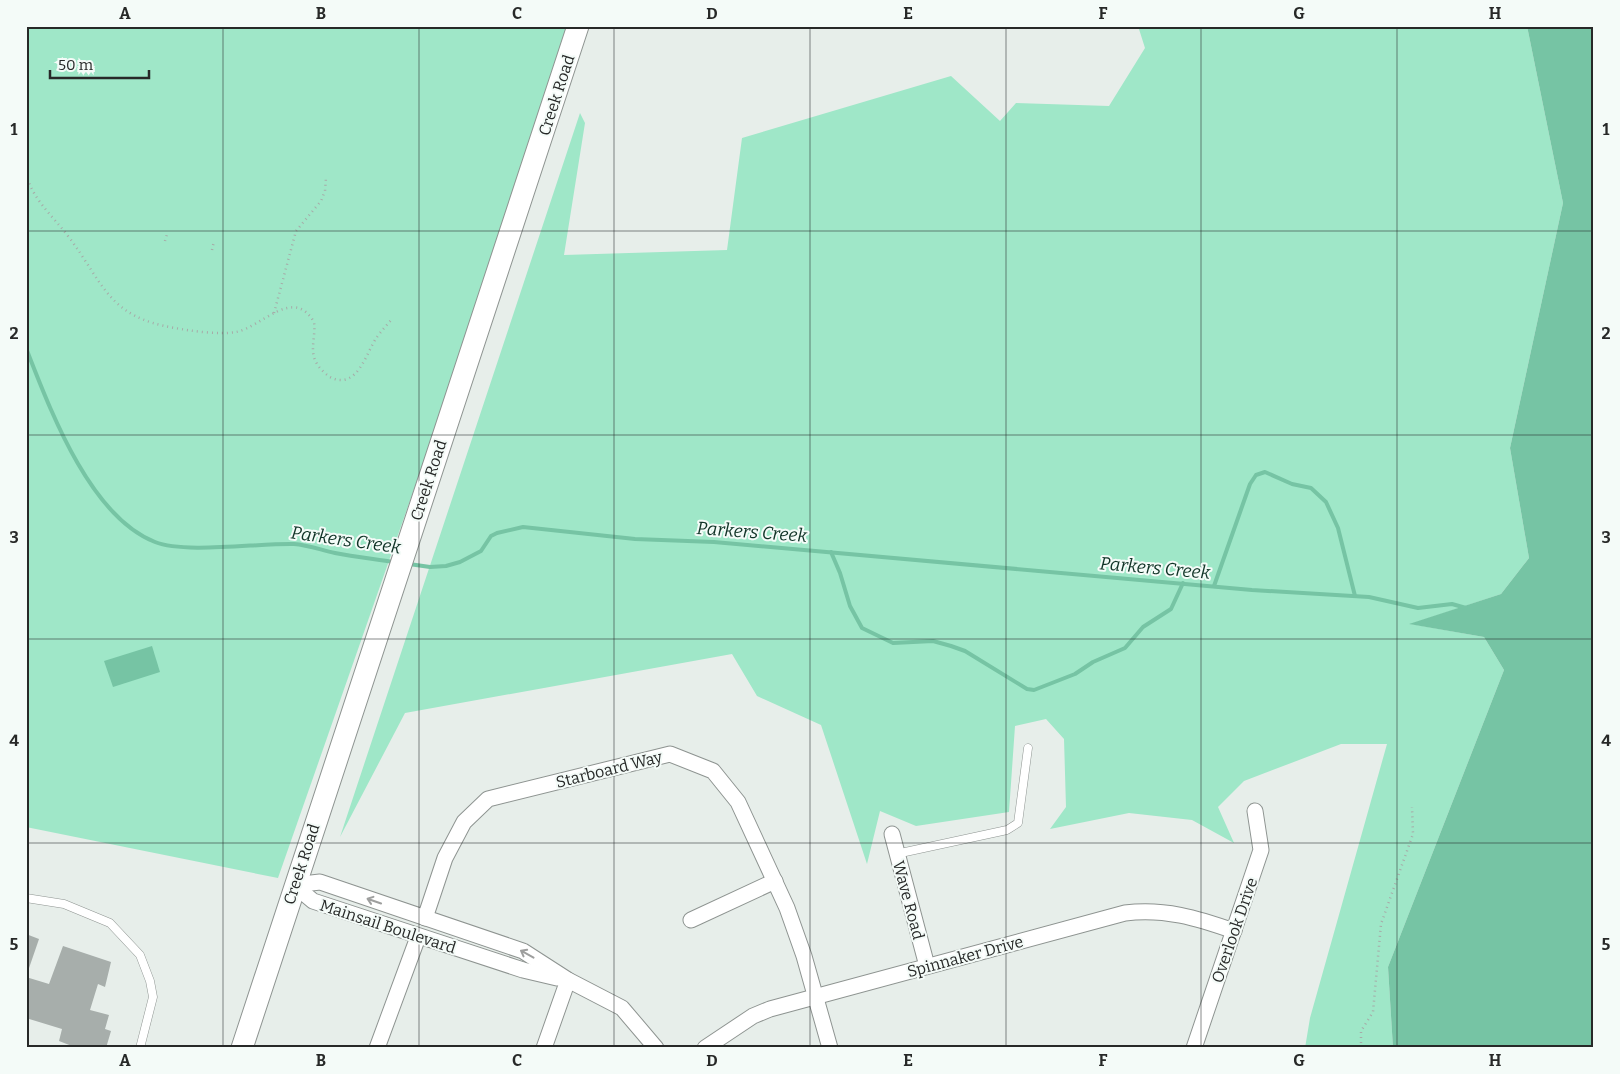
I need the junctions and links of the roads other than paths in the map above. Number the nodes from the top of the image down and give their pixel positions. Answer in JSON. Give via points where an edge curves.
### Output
{"nodes":[{"id":1,"x":578,"y":26,"type":"edge"},
{"id":2,"x":1028,"y":748,"type":"dead end"},
{"id":3,"x":1255,"y":811,"type":"dead end"},
{"id":4,"x":892,"y":834,"type":"dead end"},
{"id":5,"x":896,"y":854,"type":"junction"},
{"id":6,"x":775,"y":881,"type":"junction"},
{"id":7,"x":294,"y":885,"type":"junction"},
{"id":8,"x":26,"y":898,"type":"edge"},
{"id":9,"x":425,"y":918,"type":"junction"},
{"id":10,"x":691,"y":920,"type":"dead end"},
{"id":11,"x":1234,"y":931,"type":"junction"},
{"id":12,"x":418,"y":937,"type":"junction"},
{"id":13,"x":927,"y":966,"type":"junction"},
{"id":14,"x":568,"y":980,"type":"junction"},
{"id":15,"x":816,"y":997,"type":"junction"},
{"id":16,"x":140,"y":1048,"type":"edge"},
{"id":17,"x":242,"y":1048,"type":"edge"},
{"id":18,"x":377,"y":1048,"type":"edge"},
{"id":19,"x":544,"y":1048,"type":"edge"},
{"id":20,"x":656,"y":1048,"type":"edge"},
{"id":21,"x":705,"y":1048,"type":"edge"},
{"id":22,"x":830,"y":1048,"type":"edge"},
{"id":23,"x":1194,"y":1048,"type":"edge"}],
"edges":[{"from":1,"to":7,"type":"main road","name":"Creek Road"},
{"from":2,"to":5,"type":"lane","via":[[1018,823],[1007,830]]},
{"from":3,"to":11,"type":"street","name":"Overlook Drive","via":[[1261,850]]},
{"from":4,"to":5,"type":"street","name":"Wave Road"},
{"from":5,"to":13,"type":"street","name":"Wave Road"},
{"from":6,"to":9,"type":"street","name":"Starboard Way","via":[[738,802],[714,771],[670,754],[488,799],[464,822],[445,858]]},
{"from":6,"to":10,"type":"street"},
{"from":6,"to":15,"type":"street","name":"Starboard Way"},
{"from":9,"to":7,"type":"street","name":"Mainsail Boulevard","one_way":true,"via":[[320,882]]},
{"from":7,"to":12,"type":"street","name":"Mainsail Boulevard","via":[[314,901]]},
{"from":7,"to":17,"type":"main road","name":"Creek Road"},
{"from":8,"to":16,"type":"lane","via":[[64,904],[110,923],[140,955],[154,997]]},
{"from":14,"to":9,"type":"street","name":"Mainsail Boulevard","one_way":true,"via":[[523,951]]},
{"from":11,"to":13,"type":"street","name":"Spinnaker Drive","via":[[1181,914],[1147,910],[1125,913]]},
{"from":11,"to":23,"type":"street","name":"Overlook Drive"},
{"from":12,"to":14,"type":"street","name":"Mainsail Boulevard","via":[[523,970]]},
{"from":12,"to":18,"type":"street"},
{"from":13,"to":15,"type":"street","name":"Spinnaker Drive"},
{"from":14,"to":19,"type":"street"},
{"from":14,"to":20,"type":"street","name":"Mainsail Boulevard","via":[[622,1008]]},
{"from":15,"to":21,"type":"street","name":"Spinnaker Drive","via":[[753,1016]]},
{"from":15,"to":22,"type":"street","name":"Starboard Way"}]}
